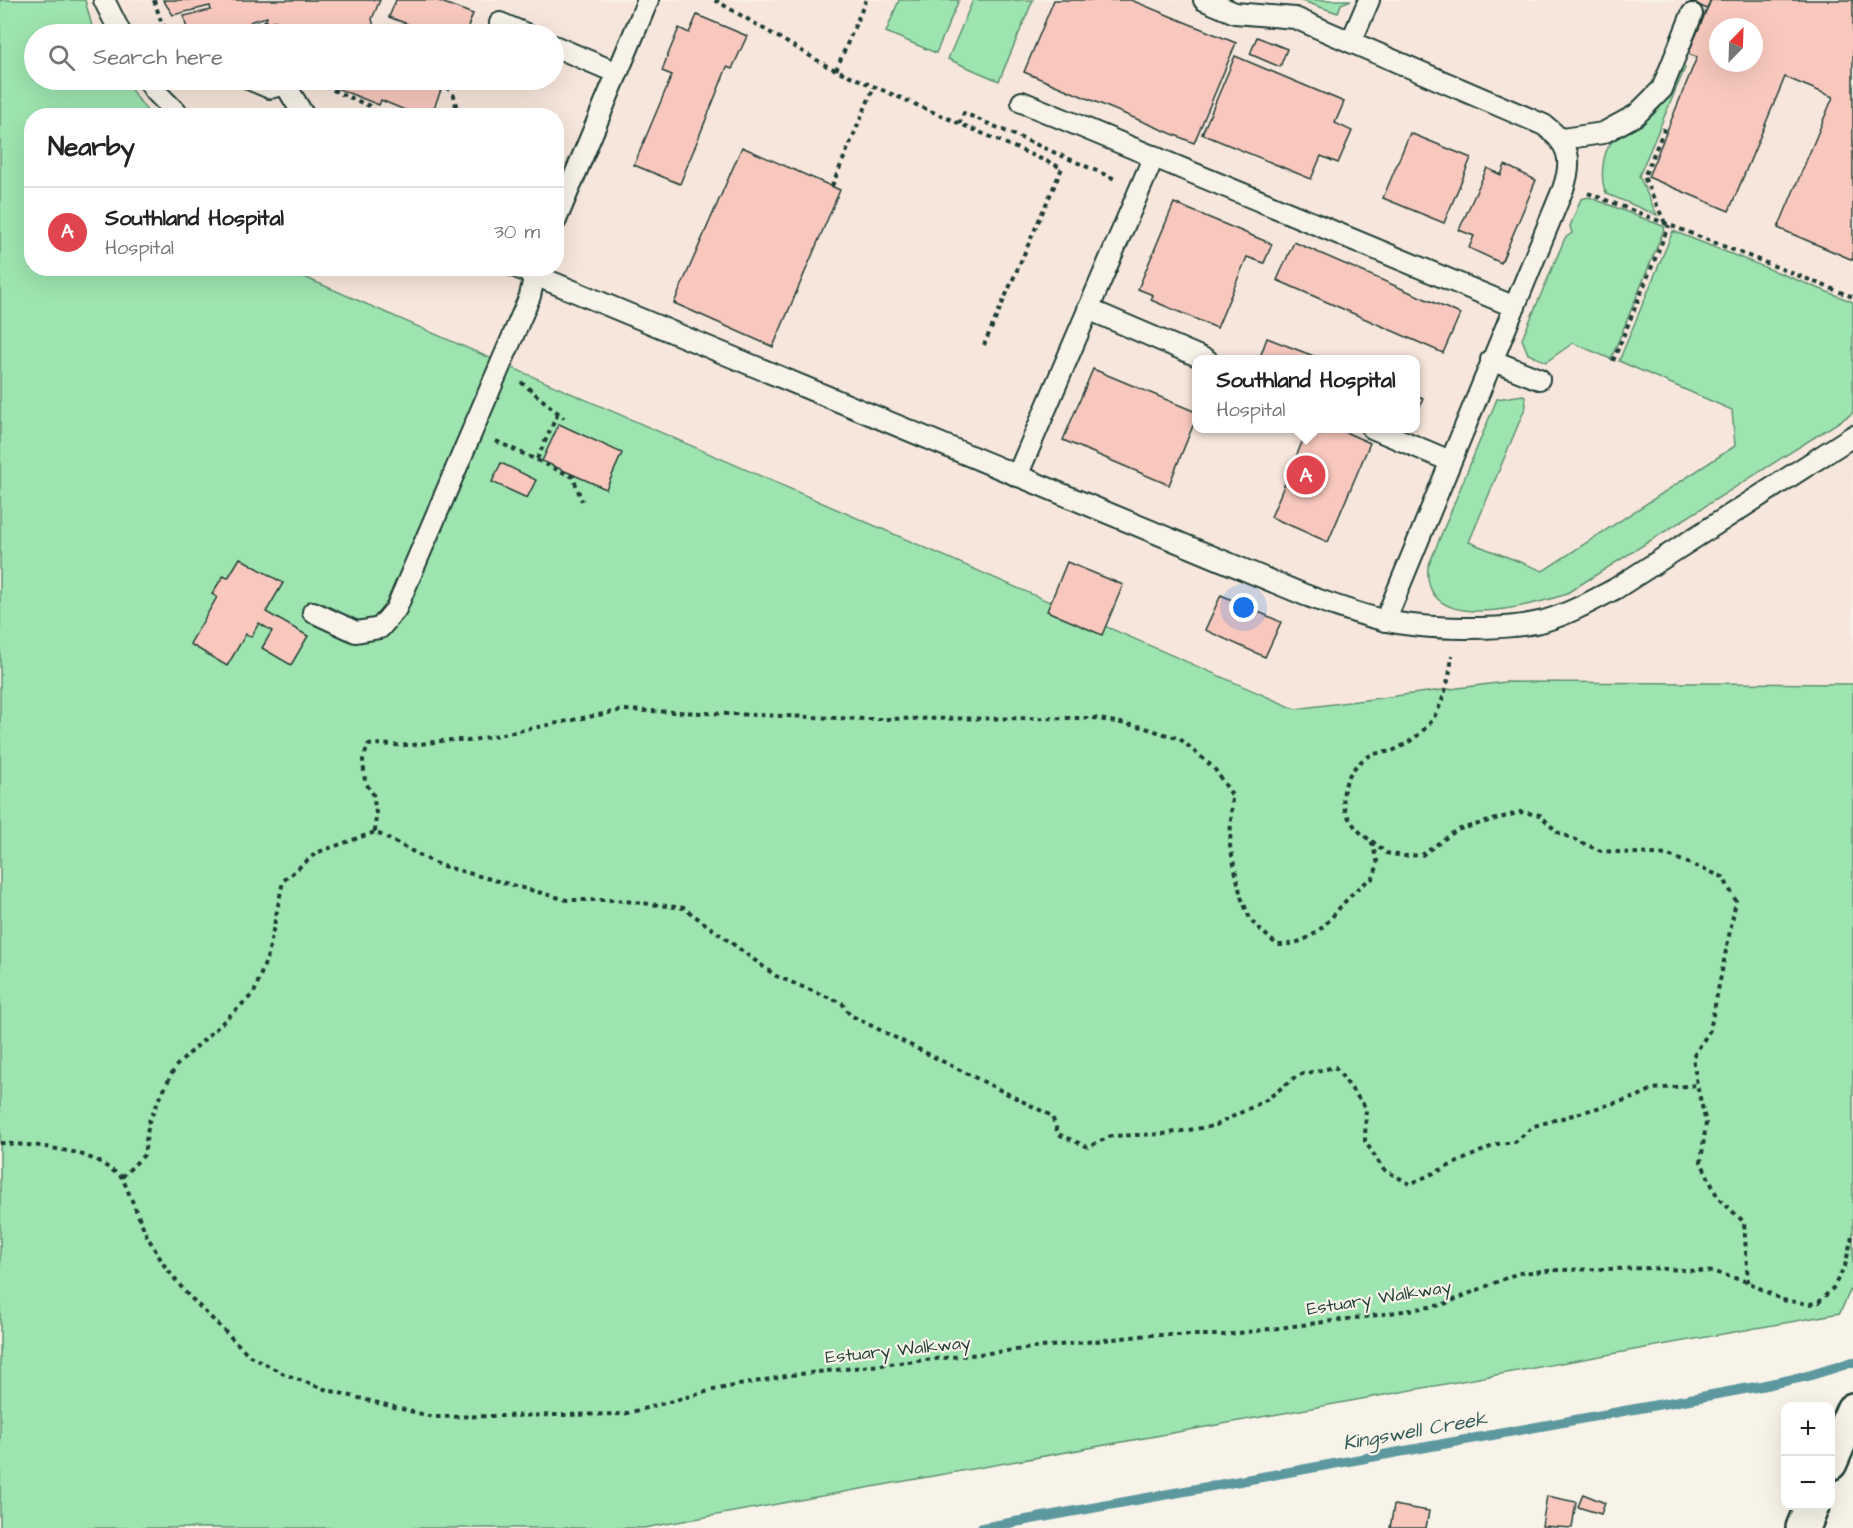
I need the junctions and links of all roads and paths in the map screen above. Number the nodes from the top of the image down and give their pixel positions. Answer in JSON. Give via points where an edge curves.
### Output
{"nodes":[{"id":1,"x":104,"y":0,"type":"edge"},
{"id":2,"x":154,"y":0,"type":"edge"},
{"id":3,"x":648,"y":0,"type":"edge"},
{"id":4,"x":715,"y":0,"type":"edge"},
{"id":5,"x":866,"y":0,"type":"edge"},
{"id":6,"x":1204,"y":0,"type":"edge"},
{"id":7,"x":1369,"y":0,"type":"edge"},
{"id":8,"x":1692,"y":14,"type":"dead end"},
{"id":9,"x":116,"y":24,"type":"edge"},
{"id":10,"x":162,"y":24,"type":"edge"},
{"id":11,"x":258,"y":24,"type":"edge"},
{"id":12,"x":279,"y":24,"type":"edge"},
{"id":13,"x":1351,"y":42,"type":"junction"},
{"id":14,"x":564,"y":50,"type":"edge"},
{"id":15,"x":836,"y":70,"type":"junction"},
{"id":16,"x":617,"y":73,"type":"junction"},
{"id":17,"x":874,"y":87,"type":"junction"},
{"id":18,"x":154,"y":90,"type":"edge"},
{"id":19,"x":291,"y":90,"type":"edge"},
{"id":20,"x":333,"y":90,"type":"edge"},
{"id":21,"x":449,"y":90,"type":"edge"},
{"id":22,"x":1022,"y":102,"type":"dead end"},
{"id":23,"x":172,"y":108,"type":"edge"},
{"id":24,"x":300,"y":108,"type":"edge"},
{"id":25,"x":374,"y":108,"type":"dead end"},
{"id":26,"x":456,"y":108,"type":"edge"},
{"id":27,"x":1667,"y":122,"type":"dead end"},
{"id":28,"x":959,"y":124,"type":"junction"},
{"id":29,"x":1019,"y":129,"type":"dead end"},
{"id":30,"x":1016,"y":136,"type":"junction"},
{"id":31,"x":1562,"y":139,"type":"junction"},
{"id":32,"x":1154,"y":156,"type":"junction"},
{"id":33,"x":1565,"y":183,"type":"junction"},
{"id":34,"x":832,"y":186,"type":"dead end"},
{"id":35,"x":1140,"y":190,"type":"junction"},
{"id":36,"x":564,"y":201,"type":"edge"},
{"id":37,"x":1668,"y":224,"type":"junction"},
{"id":38,"x":529,"y":276,"type":"edge"},
{"id":39,"x":543,"y":276,"type":"edge"},
{"id":40,"x":1853,"y":297,"type":"edge"},
{"id":41,"x":1515,"y":307,"type":"junction"},
{"id":42,"x":1088,"y":309,"type":"junction"},
{"id":43,"x":984,"y":345,"type":"dead end"},
{"id":44,"x":1195,"y":355,"type":"edge"},
{"id":45,"x":1491,"y":360,"type":"junction"},
{"id":46,"x":1613,"y":361,"type":"dead end"},
{"id":47,"x":498,"y":369,"type":"junction"},
{"id":48,"x":1539,"y":379,"type":"dead end"},
{"id":49,"x":558,"y":413,"type":"junction"},
{"id":50,"x":564,"y":418,"type":"dead end"},
{"id":51,"x":473,"y":430,"type":"junction"},
{"id":52,"x":1382,"y":433,"type":"edge"},
{"id":53,"x":1853,"y":436,"type":"edge"},
{"id":54,"x":537,"y":459,"type":"junction"},
{"id":55,"x":1450,"y":461,"type":"junction"},
{"id":56,"x":1017,"y":476,"type":"junction"},
{"id":57,"x":582,"y":501,"type":"dead end"},
{"id":58,"x":313,"y":612,"type":"dead end"},
{"id":59,"x":1385,"y":621,"type":"junction"},
{"id":60,"x":1456,"y":627,"type":"junction"},
{"id":61,"x":375,"y":832,"type":"junction"},
{"id":62,"x":1371,"y":840,"type":"junction"},
{"id":63,"x":1697,"y":1085,"type":"junction"},
{"id":64,"x":0,"y":1143,"type":"edge"},
{"id":65,"x":122,"y":1178,"type":"junction"},
{"id":66,"x":1853,"y":1232,"type":"edge"},
{"id":67,"x":1748,"y":1282,"type":"junction"},
{"id":68,"x":1853,"y":1410,"type":"edge"},
{"id":69,"x":1833,"y":1456,"type":"edge"},
{"id":70,"x":1810,"y":1510,"type":"edge"},
{"id":71,"x":1803,"y":1528,"type":"edge"}],
"edges":[{"from":1,"to":9,"type":"lane"},
{"from":2,"to":10,"type":"path"},
{"from":3,"to":16,"type":"lane"},
{"from":4,"to":15,"type":"path"},
{"from":5,"to":15,"type":"path"},
{"from":6,"to":13,"type":"lane","via":[[1235,13],[1295,18]]},
{"from":7,"to":13,"type":"lane"},
{"from":8,"to":31,"type":"lane","via":[[1662,89],[1636,116],[1603,133]]},
{"from":11,"to":12,"type":"path"},
{"from":13,"to":31,"type":"lane","via":[[1544,125]]},
{"from":14,"to":16,"type":"lane"},
{"from":15,"to":17,"type":"path"},
{"from":16,"to":36,"type":"lane"},
{"from":17,"to":28,"type":"path"},
{"from":17,"to":34,"type":"path"},
{"from":18,"to":23,"type":"lane"},
{"from":19,"to":24,"type":"lane"},
{"from":20,"to":25,"type":"path"},
{"from":21,"to":26,"type":"path"},
{"from":22,"to":32,"type":"lane"},
{"from":27,"to":37,"type":"path","via":[[1644,177]]},
{"from":28,"to":30,"type":"path","via":[[964,113]]},
{"from":28,"to":43,"type":"path","via":[[1062,168]]},
{"from":29,"to":30,"type":"path"},
{"from":30,"to":35,"type":"path"},
{"from":31,"to":33,"type":"lane","via":[[1569,165]]},
{"from":32,"to":35,"type":"lane"},
{"from":32,"to":41,"type":"lane"},
{"from":33,"to":37,"type":"path"},
{"from":33,"to":41,"type":"lane"},
{"from":35,"to":42,"type":"lane"},
{"from":37,"to":40,"type":"path"},
{"from":37,"to":46,"type":"path"},
{"from":38,"to":47,"type":"lane","via":[[530,296]]},
{"from":39,"to":56,"type":"lane"},
{"from":41,"to":45,"type":"lane"},
{"from":42,"to":44,"type":"lane"},
{"from":42,"to":56,"type":"lane"},
{"from":45,"to":48,"type":"lane"},
{"from":45,"to":55,"type":"lane"},
{"from":47,"to":49,"type":"path","via":[[513,376]]},
{"from":47,"to":51,"type":"lane"},
{"from":49,"to":50,"type":"path"},
{"from":49,"to":54,"type":"path"},
{"from":51,"to":54,"type":"path"},
{"from":51,"to":58,"type":"lane","via":[[396,609],[380,628],[356,632]]},
{"from":52,"to":55,"type":"lane"},
{"from":53,"to":60,"type":"lane","via":[[1615,589],[1574,610],[1543,621],[1498,628]]},
{"from":54,"to":57,"type":"path","via":[[573,477]]},
{"from":55,"to":59,"type":"lane"},
{"from":56,"to":59,"type":"lane","via":[[1305,595]]},
{"from":59,"to":60,"type":"lane"},
{"from":60,"to":62,"type":"path","via":[[1442,698],[1430,722],[1414,739],[1391,751],[1370,755],[1350,772],[1342,793],[1346,812],[1364,837]]},
{"from":61,"to":62,"type":"path","via":[[373,794],[364,782],[363,760],[368,746],[468,741],[623,710],[864,719],[1094,718],[1180,739],[1214,768],[1232,795],[1230,846],[1241,897],[1251,921],[1277,945],[1295,945],[1320,933],[1359,886],[1373,878],[1378,864]]},
{"from":61,"to":63,"type":"path","via":[[439,865],[567,900],[616,900],[684,908],[776,976],[842,1003],[850,1015],[1052,1116],[1059,1134],[1088,1147],[1111,1136],[1163,1134],[1214,1126],[1266,1100],[1298,1075],[1335,1067],[1366,1108],[1365,1141],[1383,1169],[1410,1184],[1497,1144],[1515,1142],[1534,1126],[1653,1089]]},
{"from":61,"to":65,"type":"path","via":[[316,853],[283,881],[268,955],[254,993],[175,1067],[149,1121],[144,1155]]},
{"from":62,"to":63,"type":"path","via":[[1386,853],[1422,855],[1458,830],[1521,812],[1540,816],[1557,832],[1601,851],[1668,855],[1723,877],[1736,901],[1710,1030],[1693,1057]]},
{"from":63,"to":67,"type":"path","via":[[1706,1123],[1701,1162],[1718,1198],[1744,1222]]},
{"from":64,"to":65,"type":"path","via":[[78,1153],[100,1162]]},
{"from":65,"to":67,"type":"path","name":"Estuary Walkway","via":[[164,1265],[186,1293],[250,1356],[324,1389],[433,1417],[624,1414],[713,1390],[791,1375],[1150,1335],[1224,1335],[1371,1316],[1442,1305],[1518,1274],[1651,1268],[1714,1272]]},
{"from":66,"to":67,"type":"path","name":"Estuary Walkway","via":[[1845,1266],[1833,1288],[1819,1302],[1800,1304],[1782,1300]]},
{"from":68,"to":69,"type":"main road"},
{"from":70,"to":71,"type":"main road"}]}
